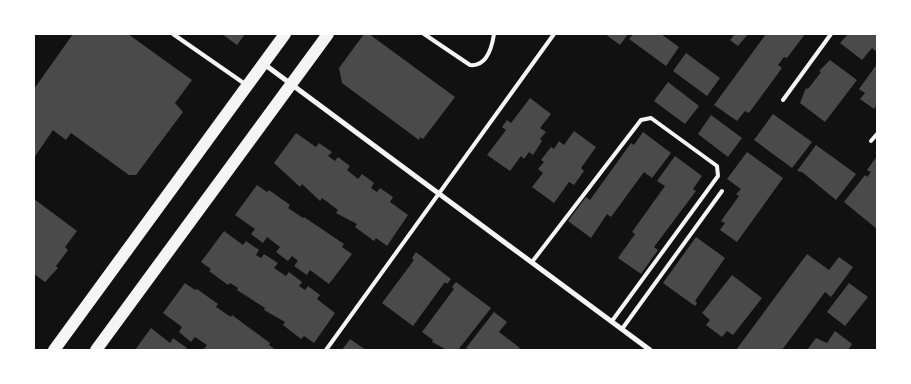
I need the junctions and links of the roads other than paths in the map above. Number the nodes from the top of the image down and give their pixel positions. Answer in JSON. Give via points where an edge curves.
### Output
{"nodes":[{"id":1,"x":173,"y":34,"type":"edge"},
{"id":2,"x":285,"y":34,"type":"edge"},
{"id":3,"x":328,"y":34,"type":"edge"},
{"id":4,"x":424,"y":34,"type":"edge"},
{"id":5,"x":494,"y":34,"type":"edge"},
{"id":6,"x":554,"y":34,"type":"edge"},
{"id":7,"x":831,"y":34,"type":"edge"},
{"id":8,"x":263,"y":64,"type":"junction"},
{"id":9,"x":291,"y":85,"type":"junction"},
{"id":10,"x":247,"y":86,"type":"junction"},
{"id":11,"x":783,"y":100,"type":"dead end"},
{"id":12,"x":877,"y":134,"type":"edge"},
{"id":13,"x":872,"y":142,"type":"dead end"},
{"id":14,"x":722,"y":191,"type":"dead end"},
{"id":15,"x":439,"y":194,"type":"junction"},
{"id":16,"x":532,"y":262,"type":"junction"},
{"id":17,"x":612,"y":321,"type":"junction"},
{"id":18,"x":622,"y":330,"type":"junction"},
{"id":19,"x":54,"y":350,"type":"edge"},
{"id":20,"x":96,"y":350,"type":"edge"},
{"id":21,"x":326,"y":350,"type":"edge"},
{"id":22,"x":650,"y":350,"type":"edge"}],
"edges":[{"from":1,"to":10,"type":"lane"},
{"from":2,"to":8,"type":"main road"},
{"from":3,"to":9,"type":"main road"},
{"from":4,"to":5,"type":"lane","via":[[476,66],[486,59]]},
{"from":6,"to":15,"type":"lane"},
{"from":7,"to":11,"type":"lane"},
{"from":8,"to":9,"type":"street"},
{"from":8,"to":10,"type":"main road"},
{"from":9,"to":15,"type":"street"},
{"from":9,"to":20,"type":"main road"},
{"from":10,"to":19,"type":"main road"},
{"from":12,"to":13,"type":"lane"},
{"from":14,"to":18,"type":"lane"},
{"from":15,"to":16,"type":"street"},
{"from":15,"to":21,"type":"lane"},
{"from":16,"to":17,"type":"street"},
{"from":16,"to":17,"type":"lane","via":[[641,120],[651,118],[717,166],[718,176]]},
{"from":17,"to":18,"type":"street"},
{"from":18,"to":22,"type":"street"}]}
